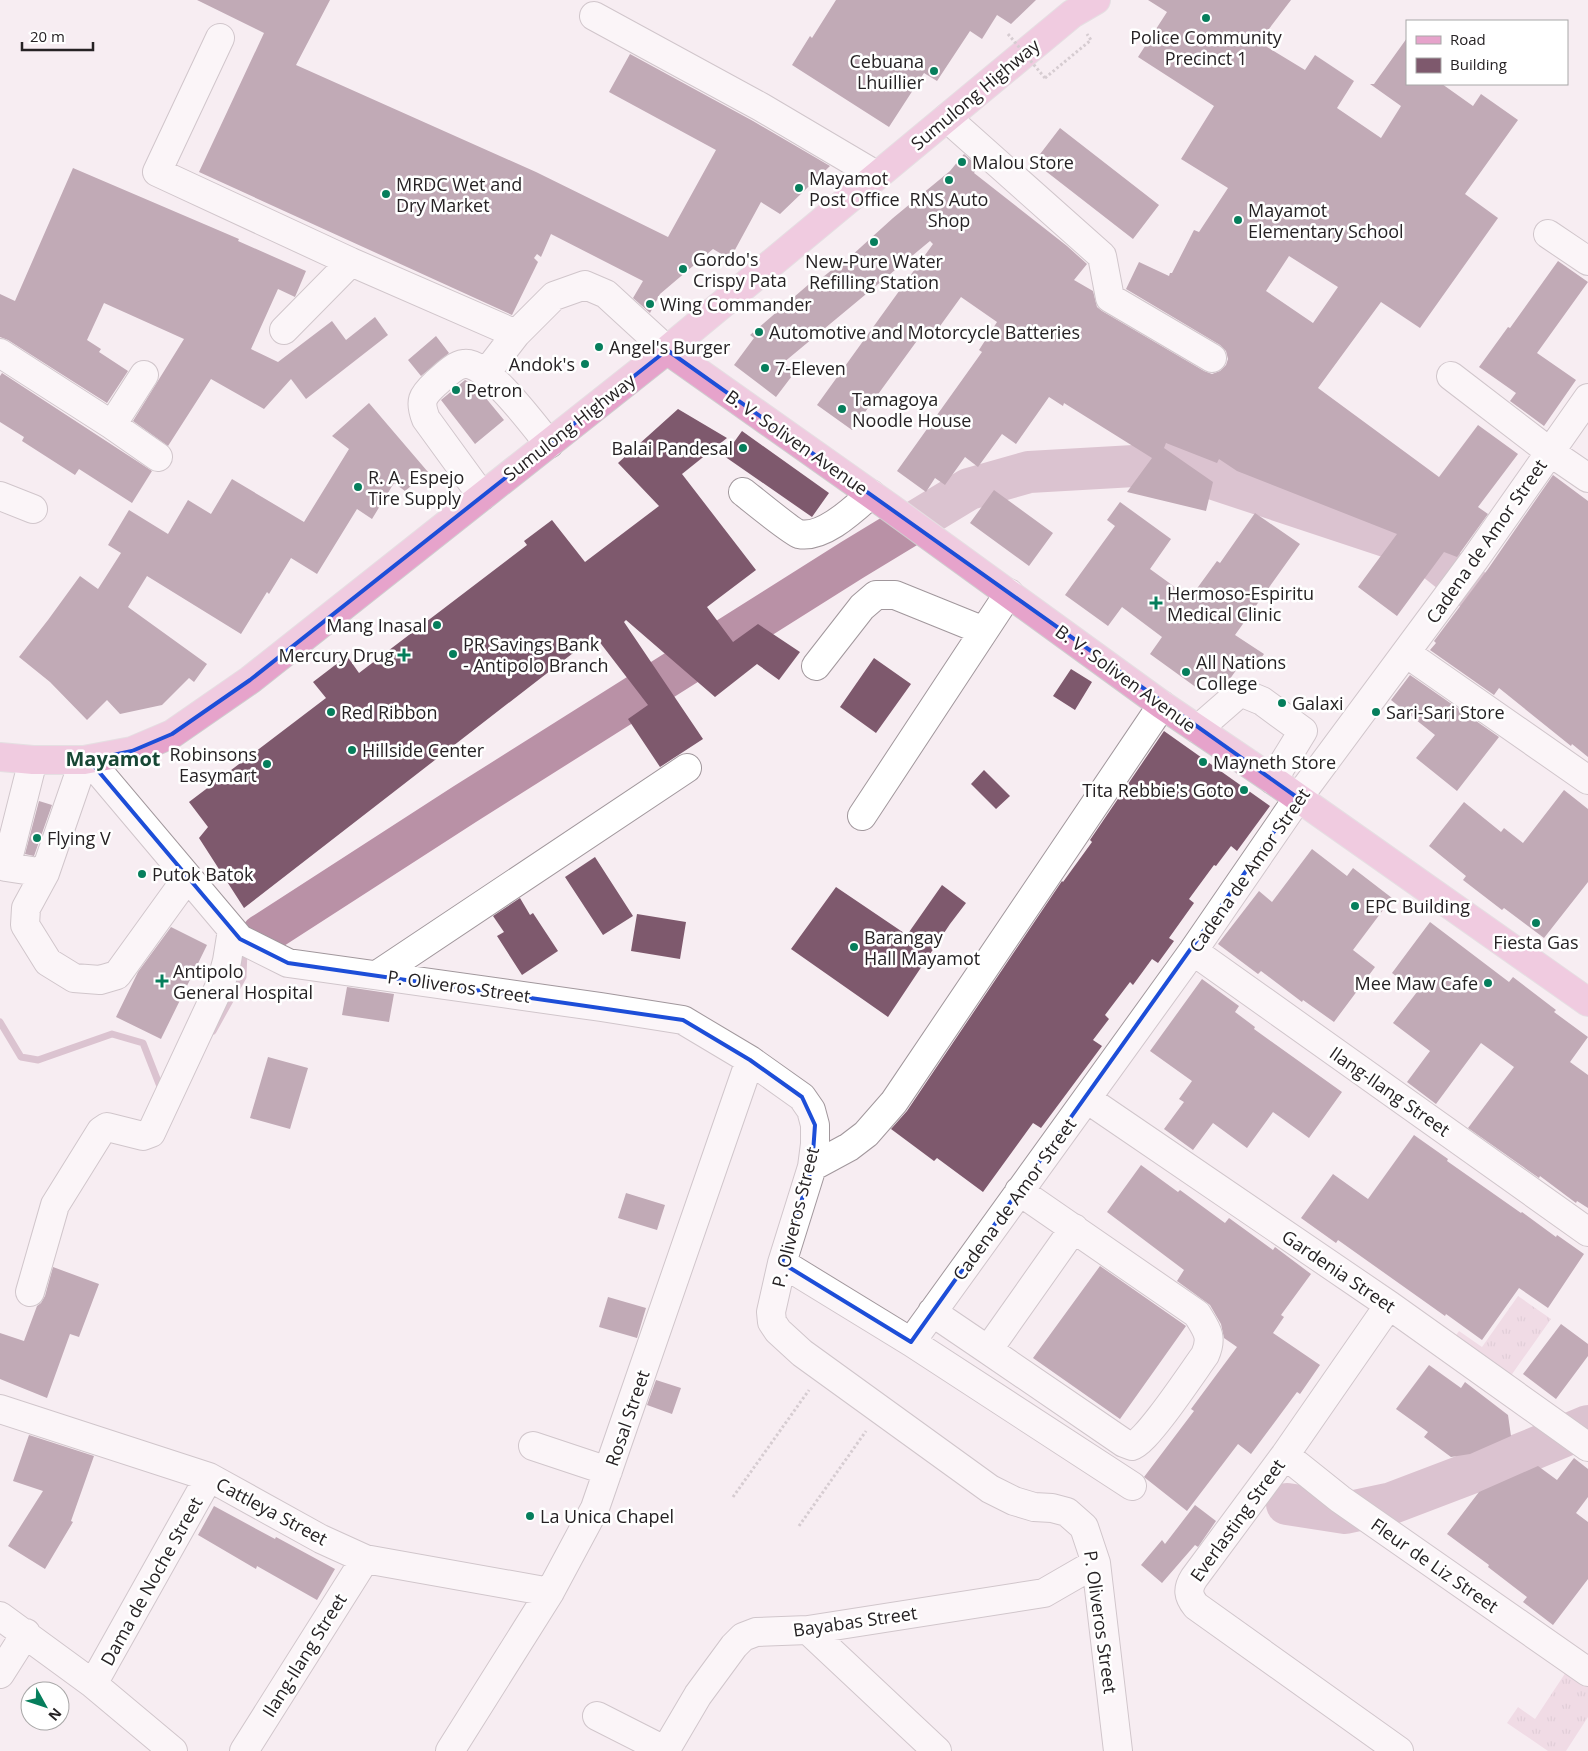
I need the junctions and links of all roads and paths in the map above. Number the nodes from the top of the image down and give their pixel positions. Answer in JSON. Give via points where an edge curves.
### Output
{"nodes":[{"id":1,"x":1096,"y":0,"type":"edge"},
{"id":2,"x":594,"y":16,"type":"dead end"},
{"id":3,"x":1008,"y":34,"type":"dead end"},
{"id":4,"x":220,"y":38,"type":"dead end"},
{"id":5,"x":1091,"y":40,"type":"dead end"},
{"id":6,"x":947,"y":118,"type":"junction"},
{"id":7,"x":876,"y":175,"type":"junction"},
{"id":8,"x":1548,"y":234,"type":"dead end"},
{"id":9,"x":1588,"y":261,"type":"edge"},
{"id":10,"x":351,"y":262,"type":"junction"},
{"id":11,"x":284,"y":330,"type":"dead end"},
{"id":12,"x":516,"y":334,"type":"junction"},
{"id":13,"x":667,"y":350,"type":"junction"},
{"id":14,"x":0,"y":354,"type":"edge"},
{"id":15,"x":1212,"y":358,"type":"dead end"},
{"id":16,"x":486,"y":374,"type":"junction"},
{"id":17,"x":144,"y":375,"type":"dead end"},
{"id":18,"x":1451,"y":376,"type":"dead end"},
{"id":19,"x":1588,"y":398,"type":"edge"},
{"id":20,"x":112,"y":426,"type":"junction"},
{"id":21,"x":549,"y":444,"type":"junction"},
{"id":22,"x":1550,"y":452,"type":"junction"},
{"id":23,"x":158,"y":457,"type":"dead end"},
{"id":24,"x":1588,"y":478,"type":"edge"},
{"id":25,"x":743,"y":492,"type":"dead end"},
{"id":26,"x":0,"y":496,"type":"edge"},
{"id":27,"x":482,"y":496,"type":"junction"},
{"id":28,"x":882,"y":501,"type":"junction"},
{"id":29,"x":33,"y":509,"type":"dead end"},
{"id":30,"x":1009,"y":593,"type":"junction"},
{"id":31,"x":984,"y":631,"type":"junction"},
{"id":32,"x":1406,"y":653,"type":"junction"},
{"id":33,"x":816,"y":666,"type":"dead end"},
{"id":34,"x":1162,"y":705,"type":"junction"},
{"id":35,"x":1198,"y":729,"type":"junction"},
{"id":36,"x":1303,"y":731,"type":"junction"},
{"id":37,"x":1332,"y":752,"type":"junction"},
{"id":38,"x":0,"y":757,"type":"edge"},
{"id":39,"x":33,"y":760,"type":"junction"},
{"id":40,"x":86,"y":760,"type":"junction"},
{"id":41,"x":687,"y":768,"type":"dead end"},
{"id":42,"x":1273,"y":780,"type":"junction"},
{"id":43,"x":1588,"y":780,"type":"edge"},
{"id":44,"x":1298,"y":798,"type":"junction"},
{"id":45,"x":862,"y":816,"type":"dead end"},
{"id":46,"x":45,"y":873,"type":"junction"},
{"id":47,"x":188,"y":878,"type":"junction"},
{"id":48,"x":236,"y":934,"type":"junction"},
{"id":49,"x":1192,"y":951,"type":"junction"},
{"id":50,"x":377,"y":974,"type":"junction"},
{"id":51,"x":1588,"y":1002,"type":"edge"},
{"id":52,"x":750,"y":1060,"type":"junction"},
{"id":53,"x":1087,"y":1099,"type":"junction"},
{"id":54,"x":812,"y":1167,"type":"junction"},
{"id":55,"x":1019,"y":1191,"type":"junction"},
{"id":56,"x":1074,"y":1228,"type":"junction"},
{"id":57,"x":1588,"y":1232,"type":"edge"},
{"id":58,"x":782,"y":1263,"type":"junction"},
{"id":59,"x":30,"y":1292,"type":"dead end"},
{"id":60,"x":1389,"y":1305,"type":"junction"},
{"id":61,"x":932,"y":1312,"type":"junction"},
{"id":62,"x":912,"y":1342,"type":"junction"},
{"id":63,"x":988,"y":1350,"type":"junction"},
{"id":64,"x":824,"y":1369,"type":"junction"},
{"id":65,"x":0,"y":1409,"type":"edge"},
{"id":66,"x":881,"y":1410,"type":"junction"},
{"id":67,"x":533,"y":1446,"type":"dead end"},
{"id":68,"x":1588,"y":1447,"type":"edge"},
{"id":69,"x":1285,"y":1455,"type":"junction"},
{"id":70,"x":608,"y":1471,"type":"junction"},
{"id":71,"x":209,"y":1477,"type":"junction"},
{"id":72,"x":1132,"y":1486,"type":"dead end"},
{"id":73,"x":733,"y":1497,"type":"dead end"},
{"id":74,"x":799,"y":1526,"type":"dead end"},
{"id":75,"x":365,"y":1559,"type":"junction"},
{"id":76,"x":1096,"y":1563,"type":"junction"},
{"id":77,"x":550,"y":1592,"type":"junction"},
{"id":78,"x":0,"y":1616,"type":"edge"},
{"id":79,"x":808,"y":1630,"type":"junction"},
{"id":80,"x":26,"y":1633,"type":"junction"},
{"id":81,"x":1588,"y":1672,"type":"edge"},
{"id":82,"x":0,"y":1674,"type":"edge"},
{"id":83,"x":93,"y":1684,"type":"junction"},
{"id":84,"x":596,"y":1716,"type":"dead end"},
{"id":85,"x":173,"y":1751,"type":"edge"},
{"id":86,"x":244,"y":1751,"type":"edge"},
{"id":87,"x":450,"y":1751,"type":"edge"},
{"id":88,"x":665,"y":1751,"type":"edge"},
{"id":89,"x":937,"y":1751,"type":"edge"},
{"id":90,"x":1118,"y":1751,"type":"edge"},
{"id":91,"x":1399,"y":1751,"type":"edge"}],
"edges":[{"from":1,"to":6,"type":"main road","name":"Sumulong Highway","via":[[1072,14]]},
{"from":2,"to":7,"type":"street","via":[[761,107]]},
{"from":3,"to":5,"type":"path","bridge":true,"via":[[1045,78]]},
{"from":4,"to":10,"type":"street","via":[[157,172]]},
{"from":6,"to":7,"type":"main road","name":"Sumulong Highway"},
{"from":6,"to":15,"type":"street","via":[[1102,256],[1110,298]]},
{"from":7,"to":13,"type":"main road","name":"Sumulong Highway"},
{"from":8,"to":9,"type":"street"},
{"from":10,"to":11,"type":"street"},
{"from":10,"to":12,"type":"street"},
{"from":12,"to":13,"type":"street","via":[[554,296],[585,285],[606,294]]},
{"from":12,"to":16,"type":"street"},
{"from":13,"to":21,"type":"main road","name":"Sumulong Highway"},
{"from":13,"to":28,"type":"main road","name":"B. V. Soliven Avenue"},
{"from":14,"to":20,"type":"street"},
{"from":16,"to":21,"type":"street","via":[[506,391]]},
{"from":16,"to":27,"type":"street","via":[[473,365],[464,364],[434,385],[424,396],[421,406],[426,419]]},
{"from":17,"to":20,"type":"street"},
{"from":18,"to":22,"type":"street"},
{"from":19,"to":22,"type":"street","name":"Cadena de Amor Street"},
{"from":20,"to":23,"type":"street"},
{"from":21,"to":27,"type":"main road","name":"Sumulong Highway"},
{"from":22,"to":24,"type":"street"},
{"from":22,"to":32,"type":"street","name":"Cadena de Amor Street"},
{"from":25,"to":28,"type":"street","via":[[798,534],[816,534],[850,513]]},
{"from":26,"to":29,"type":"street"},
{"from":27,"to":40,"type":"main road","name":"Sumulong Highway","via":[[250,680],[172,734],[132,752]]},
{"from":28,"to":30,"type":"main road","name":"B. V. Soliven Avenue"},
{"from":30,"to":31,"type":"street"},
{"from":30,"to":34,"type":"main road","name":"B. V. Soliven Avenue"},
{"from":31,"to":33,"type":"street","via":[[895,595],[876,596],[862,607]]},
{"from":31,"to":45,"type":"street"},
{"from":32,"to":37,"type":"street","name":"Cadena de Amor Street"},
{"from":32,"to":43,"type":"street"},
{"from":34,"to":35,"type":"main road","name":"B. V. Soliven Avenue"},
{"from":34,"to":54,"type":"street","via":[[894,1102],[866,1134]]},
{"from":35,"to":36,"type":"street","via":[[1237,695],[1245,694],[1262,701]]},
{"from":35,"to":42,"type":"main road","name":"B. V. Soliven Avenue"},
{"from":36,"to":37,"type":"street"},
{"from":36,"to":42,"type":"street"},
{"from":37,"to":44,"type":"street","name":"Cadena de Amor Street"},
{"from":38,"to":39,"type":"main road","name":"Sumulong Highway"},
{"from":39,"to":40,"type":"main road","name":"Sumulong Highway"},
{"from":39,"to":46,"type":"street","via":[[6,867]]},
{"from":40,"to":46,"type":"street"},
{"from":40,"to":47,"type":"street","name":"P. Oliveros Street"},
{"from":41,"to":50,"type":"street"},
{"from":42,"to":44,"type":"main road","name":"B. V. Soliven Avenue"},
{"from":44,"to":49,"type":"street","name":"Cadena de Amor Street"},
{"from":44,"to":51,"type":"main road","name":"B. V. Soliven Avenue"},
{"from":46,"to":47,"type":"street","via":[[26,908],[25,925],[48,962],[74,978],[100,980],[117,975]]},
{"from":47,"to":48,"type":"street","name":"P. Oliveros Street"},
{"from":48,"to":50,"type":"street","name":"P. Oliveros Street","via":[[288,963]]},
{"from":48,"to":59,"type":"street","via":[[221,983],[151,1133],[143,1136],[107,1126],[101,1130],[55,1205]]},
{"from":49,"to":53,"type":"street","name":"Cadena de Amor Street"},
{"from":49,"to":57,"type":"street","name":"Ilang-Ilang Street"},
{"from":50,"to":52,"type":"street","name":"P. Oliveros Street","via":[[683,1020]]},
{"from":52,"to":54,"type":"street","name":"P. Oliveros Street","via":[[802,1097],[811,1110],[815,1124]]},
{"from":52,"to":70,"type":"street","name":"Rosal Street"},
{"from":53,"to":55,"type":"street","name":"Cadena de Amor Street"},
{"from":53,"to":60,"type":"street","name":"Gardenia Street"},
{"from":54,"to":58,"type":"street","name":"P. Oliveros Street"},
{"from":55,"to":56,"type":"street"},
{"from":55,"to":61,"type":"street","name":"Cadena de Amor Street"},
{"from":56,"to":63,"type":"street"},
{"from":56,"to":63,"type":"street","via":[[1197,1314],[1210,1337],[1205,1355],[1152,1428],[1132,1446]]},
{"from":58,"to":62,"type":"street"},
{"from":58,"to":64,"type":"street","name":"P. Oliveros Street","via":[[771,1312],[772,1322],[802,1354]]},
{"from":60,"to":68,"type":"street","name":"Gardenia Street"},
{"from":60,"to":69,"type":"street","name":"Everlasting Street"},
{"from":61,"to":62,"type":"street","name":"Cadena de Amor Street"},
{"from":61,"to":63,"type":"street"},
{"from":62,"to":72,"type":"street"},
{"from":64,"to":66,"type":"street","name":"P. Oliveros Street"},
{"from":64,"to":73,"type":"path"},
{"from":65,"to":71,"type":"street","name":"Cattleya Street"},
{"from":66,"to":74,"type":"path"},
{"from":66,"to":76,"type":"street","name":"P. Oliveros Street","via":[[990,1489],[1034,1507],[1067,1512],[1084,1527]]},
{"from":67,"to":70,"type":"street"},
{"from":69,"to":81,"type":"street","name":"Fleur de Liz Street","via":[[1340,1499]]},
{"from":69,"to":91,"type":"street","name":"Everlasting Street","via":[[1194,1578],[1188,1593],[1190,1600]]},
{"from":70,"to":77,"type":"street","name":"Rosal Street","via":[[595,1508]]},
{"from":71,"to":75,"type":"street","name":"Cattleya Street","via":[[321,1539]]},
{"from":71,"to":83,"type":"street","name":"Dama de Noche Street"},
{"from":75,"to":77,"type":"street","name":"Cattleya Street"},
{"from":75,"to":86,"type":"street","name":"Ilang-Ilang Street"},
{"from":76,"to":79,"type":"street","name":"Bayabas Street","via":[[1044,1593]]},
{"from":76,"to":90,"type":"street","name":"P. Oliveros Street"},
{"from":77,"to":87,"type":"street","name":"Rosal Street"},
{"from":78,"to":80,"type":"street"},
{"from":79,"to":88,"type":"street","name":"Bayabas Street","via":[[756,1632],[743,1637],[698,1695]]},
{"from":79,"to":89,"type":"street"},
{"from":80,"to":82,"type":"street"},
{"from":80,"to":83,"type":"street"},
{"from":83,"to":85,"type":"street"},
{"from":84,"to":88,"type":"street"}]}
